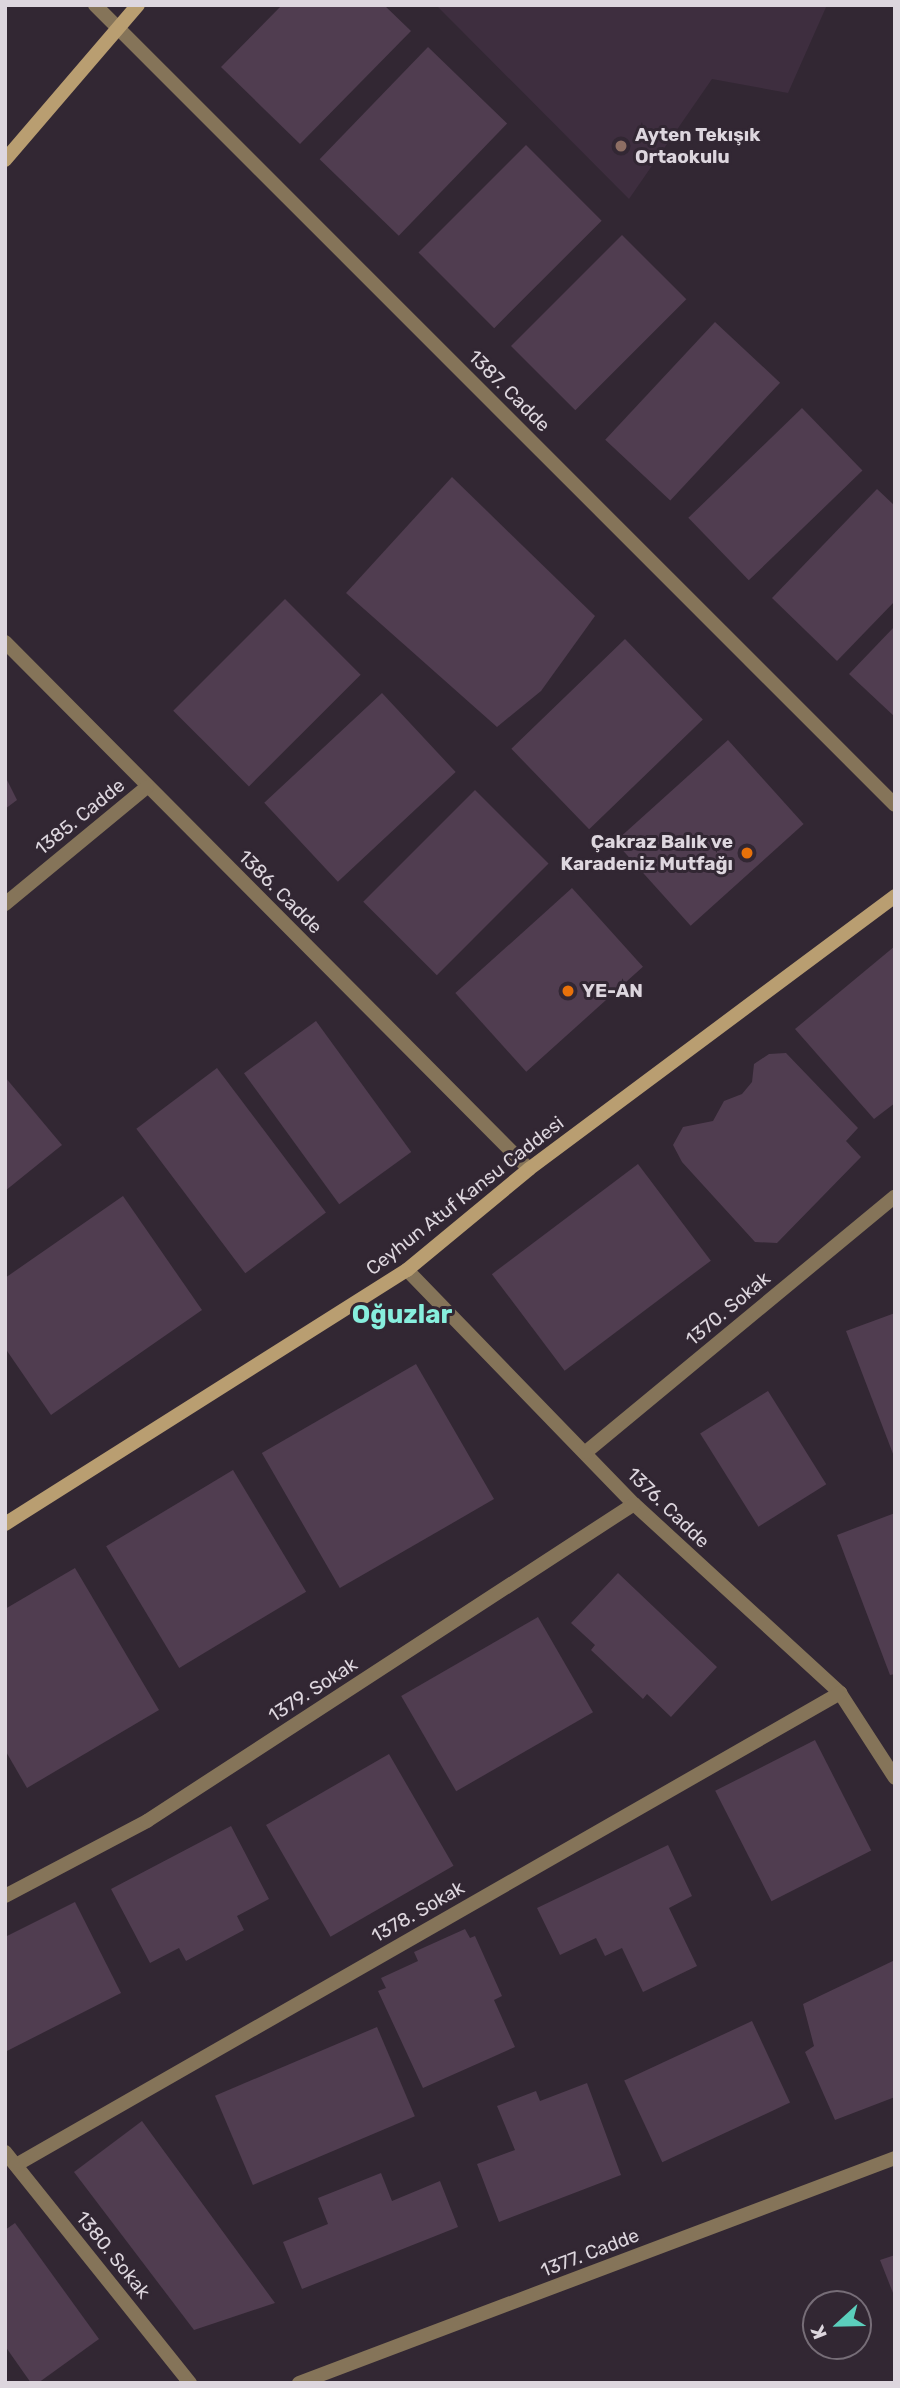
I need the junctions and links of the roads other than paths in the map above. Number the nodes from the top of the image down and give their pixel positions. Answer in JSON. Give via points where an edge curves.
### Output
{"nodes":[{"id":1,"x":95,"y":5,"type":"edge"},
{"id":2,"x":138,"y":5,"type":"edge"},
{"id":3,"x":121,"y":29,"type":"junction"},
{"id":4,"x":5,"y":160,"type":"edge"},
{"id":5,"x":5,"y":642,"type":"edge"},
{"id":6,"x":147,"y":787,"type":"junction"},
{"id":7,"x":895,"y":805,"type":"edge"},
{"id":8,"x":895,"y":895,"type":"edge"},
{"id":9,"x":5,"y":904,"type":"edge"},
{"id":10,"x":530,"y":1169,"type":"junction"},
{"id":11,"x":895,"y":1196,"type":"edge"},
{"id":12,"x":407,"y":1270,"type":"junction"},
{"id":13,"x":586,"y":1452,"type":"junction"},
{"id":14,"x":634,"y":1504,"type":"junction"},
{"id":15,"x":5,"y":1524,"type":"edge"},
{"id":16,"x":840,"y":1693,"type":"junction"},
{"id":17,"x":895,"y":1778,"type":"edge"},
{"id":18,"x":5,"y":1896,"type":"edge"},
{"id":19,"x":5,"y":2152,"type":"edge"},
{"id":20,"x":895,"y":2158,"type":"edge"},
{"id":21,"x":16,"y":2165,"type":"junction"},
{"id":22,"x":190,"y":2383,"type":"edge"},
{"id":23,"x":299,"y":2383,"type":"edge"}],
"edges":[{"from":1,"to":3,"type":"street","name":"1387. Cadde"},
{"from":2,"to":3,"type":"main road"},
{"from":3,"to":4,"type":"main road"},
{"from":3,"to":7,"type":"street","name":"1387. Cadde"},
{"from":5,"to":6,"type":"street","name":"1386. Cadde"},
{"from":6,"to":9,"type":"street","name":"1385. Cadde"},
{"from":6,"to":10,"type":"street","name":"1386. Cadde"},
{"from":8,"to":10,"type":"main road","name":"Ceyhun Atuf Kansu Caddesi"},
{"from":10,"to":12,"type":"main road","name":"Ceyhun Atuf Kansu Caddesi"},
{"from":11,"to":13,"type":"street","name":"1370. Sokak"},
{"from":12,"to":13,"type":"street","name":"1376. Cadde"},
{"from":12,"to":15,"type":"main road","name":"Ceyhun Atuf Kansu Caddesi"},
{"from":13,"to":14,"type":"street","name":"1376. Cadde"},
{"from":14,"to":16,"type":"street","name":"1376. Cadde"},
{"from":14,"to":18,"type":"street","name":"1379. Sokak","via":[[147,1821]]},
{"from":16,"to":17,"type":"street","name":"1376. Cadde"},
{"from":16,"to":21,"type":"street","name":"1378. Sokak"},
{"from":19,"to":21,"type":"street","name":"1380. Sokak"},
{"from":20,"to":23,"type":"street","name":"1377. Cadde"},
{"from":21,"to":22,"type":"street","name":"1380. Sokak"}]}
